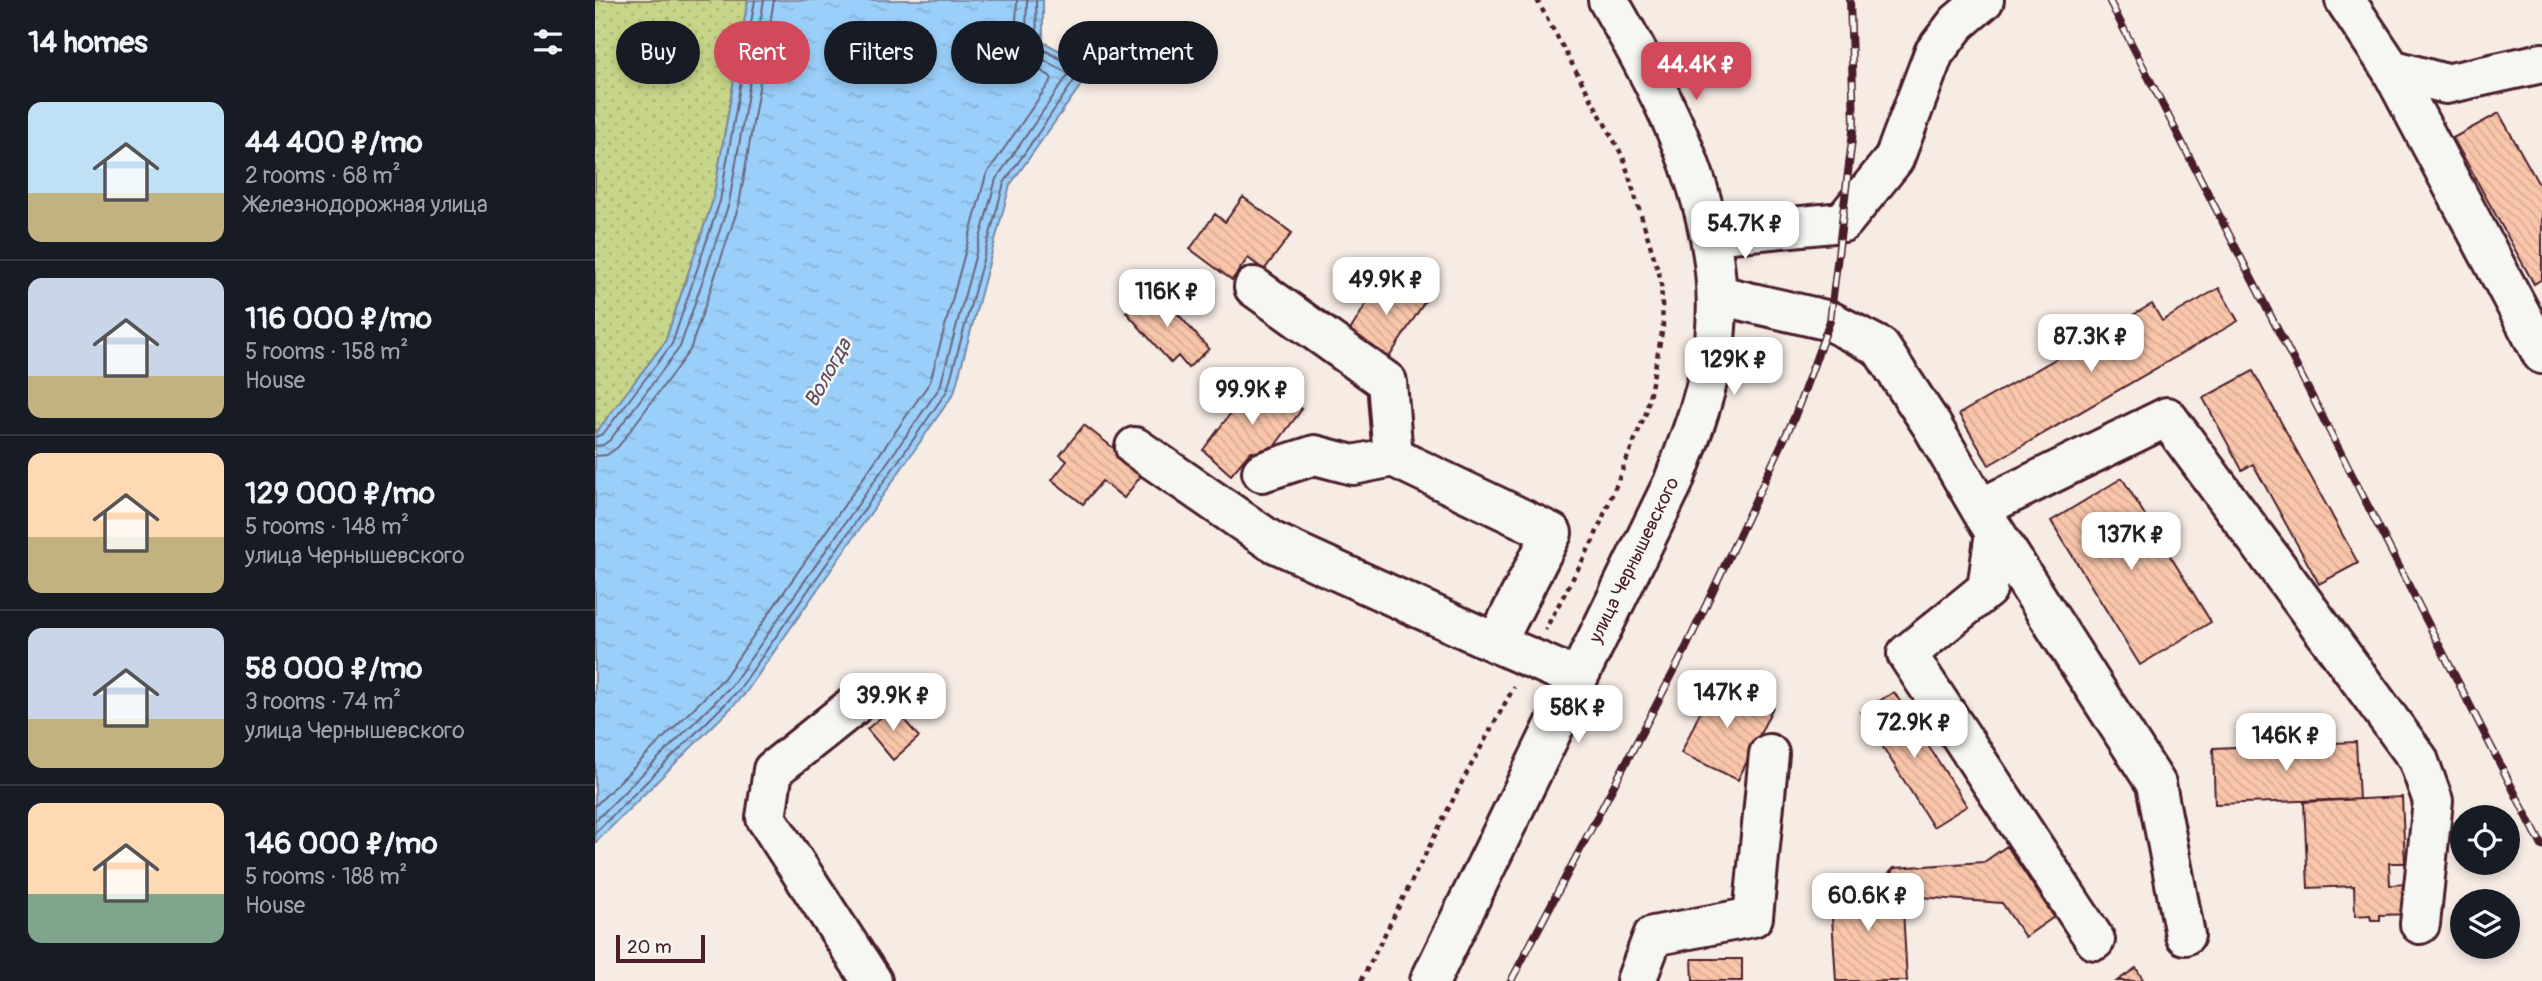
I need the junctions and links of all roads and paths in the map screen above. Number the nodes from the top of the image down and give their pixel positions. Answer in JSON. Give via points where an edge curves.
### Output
{"nodes":[{"id":1,"x":1608,"y":0,"type":"edge"},
{"id":2,"x":1984,"y":0,"type":"edge"},
{"id":3,"x":2345,"y":0,"type":"edge"},
{"id":4,"x":2542,"y":63,"type":"edge"},
{"id":5,"x":2391,"y":69,"type":"junction"},
{"id":6,"x":1710,"y":235,"type":"junction"},
{"id":7,"x":1254,"y":287,"type":"dead end"},
{"id":8,"x":1718,"y":295,"type":"junction"},
{"id":9,"x":2542,"y":354,"type":"edge"},
{"id":10,"x":1135,"y":447,"type":"dead end"},
{"id":11,"x":1393,"y":457,"type":"junction"},
{"id":12,"x":1262,"y":472,"type":"dead end"},
{"id":13,"x":1988,"y":520,"type":"junction"},
{"id":14,"x":1496,"y":643,"type":"junction"},
{"id":15,"x":1577,"y":678,"type":"junction"},
{"id":16,"x":852,"y":707,"type":"dead end"},
{"id":17,"x":1769,"y":754,"type":"dead end"},
{"id":18,"x":2420,"y":924,"type":"dead end"},
{"id":19,"x":2185,"y":935,"type":"dead end"},
{"id":20,"x":2095,"y":940,"type":"dead end"},
{"id":21,"x":872,"y":981,"type":"edge"},
{"id":22,"x":1430,"y":981,"type":"edge"},
{"id":23,"x":1636,"y":981,"type":"edge"}],
"edges":[{"from":1,"to":6,"type":"main road","name":"улица Чернышевского","via":[[1672,121],[1696,180]]},
{"from":2,"to":6,"type":"main road","via":[[1957,23],[1934,53],[1894,159],[1843,222]]},
{"from":3,"to":5,"type":"main road"},
{"from":4,"to":5,"type":"main road","via":[[2446,84]]},
{"from":5,"to":9,"type":"main road"},
{"from":6,"to":8,"type":"main road","name":"улица Чернышевского"},
{"from":7,"to":11,"type":"main road","via":[[1387,382]]},
{"from":8,"to":13,"type":"main road","via":[[1830,321],[1880,347]]},
{"from":8,"to":15,"type":"main road","name":"улица Чернышевского","via":[[1715,341],[1693,430],[1673,482]]},
{"from":10,"to":14,"type":"main road","via":[[1271,541]]},
{"from":11,"to":12,"type":"main road","via":[[1353,465],[1315,455]]},
{"from":11,"to":14,"type":"main road","via":[[1552,533]]},
{"from":13,"to":18,"type":"main road","via":[[2167,417],[2418,759],[2433,801]]},
{"from":13,"to":19,"type":"main road","via":[[2156,784]]},
{"from":13,"to":20,"type":"main road","via":[[1987,589],[1907,654]]},
{"from":14,"to":15,"type":"main road"},
{"from":15,"to":22,"type":"main road","name":"улица Чернышевского"},
{"from":16,"to":21,"type":"main road","via":[[773,771],[766,818]]},
{"from":17,"to":23,"type":"main road","via":[[1753,917],[1653,936]]}]}
